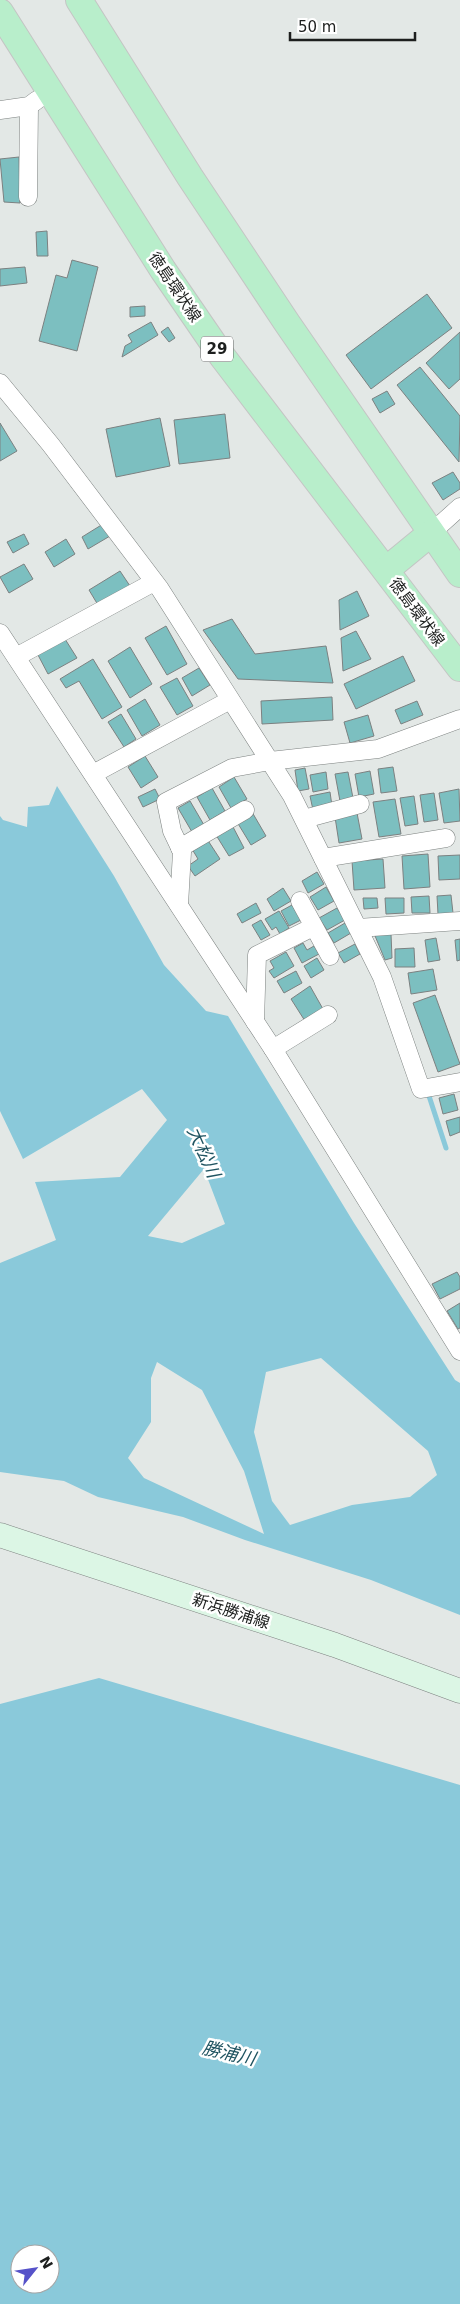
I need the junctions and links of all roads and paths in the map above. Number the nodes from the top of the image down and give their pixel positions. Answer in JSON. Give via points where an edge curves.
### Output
{"nodes":[{"id":1,"x":79,"y":0,"type":"edge"},
{"id":2,"x":0,"y":12,"type":"edge"},
{"id":3,"x":39,"y":98,"type":"junction"},
{"id":4,"x":0,"y":110,"type":"edge"},
{"id":5,"x":28,"y":197,"type":"dead end"},
{"id":6,"x":0,"y":383,"type":"edge"},
{"id":7,"x":460,"y":507,"type":"edge"},
{"id":8,"x":431,"y":533,"type":"junction"},
{"id":9,"x":386,"y":570,"type":"junction"},
{"id":10,"x":460,"y":574,"type":"edge"},
{"id":11,"x":154,"y":582,"type":"junction"},
{"id":12,"x":0,"y":633,"type":"edge"},
{"id":13,"x":16,"y":657,"type":"junction"},
{"id":14,"x":460,"y":668,"type":"edge"},
{"id":15,"x":230,"y":700,"type":"junction"},
{"id":16,"x":460,"y":719,"type":"edge"},
{"id":17,"x":270,"y":761,"type":"junction"},
{"id":18,"x":93,"y":774,"type":"junction"},
{"id":19,"x":360,"y":804,"type":"dead end"},
{"id":20,"x":245,"y":810,"type":"dead end"},
{"id":21,"x":304,"y":819,"type":"junction"},
{"id":22,"x":446,"y":838,"type":"dead end"},
{"id":23,"x":180,"y":848,"type":"junction"},
{"id":24,"x":323,"y":858,"type":"junction"},
{"id":25,"x":300,"y":902,"type":"dead end"},
{"id":26,"x":178,"y":905,"type":"junction"},
{"id":27,"x":460,"y":921,"type":"edge"},
{"id":28,"x":313,"y":927,"type":"junction"},
{"id":29,"x":358,"y":928,"type":"junction"},
{"id":30,"x":330,"y":956,"type":"dead end"},
{"id":31,"x":328,"y":1015,"type":"dead end"},
{"id":32,"x":255,"y":1022,"type":"junction"},
{"id":33,"x":272,"y":1049,"type":"junction"},
{"id":34,"x":460,"y":1082,"type":"edge"},
{"id":35,"x":460,"y":1350,"type":"edge"},
{"id":36,"x":0,"y":1535,"type":"edge"},
{"id":37,"x":460,"y":1691,"type":"edge"}],
"edges":[{"from":1,"to":8,"type":"main road","via":[[195,185]]},
{"from":2,"to":3,"type":"main road","name":"徳島環状線","number":"29"},
{"from":3,"to":4,"type":"street"},
{"from":3,"to":5,"type":"street"},
{"from":3,"to":9,"type":"main road","name":"徳島環状線","number":"29","via":[[222,356]]},
{"from":6,"to":11,"type":"street"},
{"from":7,"to":8,"type":"street"},
{"from":8,"to":9,"type":"main road"},
{"from":8,"to":10,"type":"main road"},
{"from":9,"to":14,"type":"main road","name":"徳島環状線","number":"29"},
{"from":11,"to":13,"type":"street"},
{"from":11,"to":15,"type":"street"},
{"from":12,"to":13,"type":"street"},
{"from":13,"to":18,"type":"street"},
{"from":15,"to":17,"type":"street"},
{"from":15,"to":18,"type":"street"},
{"from":16,"to":17,"type":"street","via":[[378,748]]},
{"from":17,"to":21,"type":"street"},
{"from":17,"to":23,"type":"street","via":[[232,768],[166,802],[172,831]]},
{"from":18,"to":26,"type":"street"},
{"from":19,"to":21,"type":"street"},
{"from":20,"to":23,"type":"street"},
{"from":21,"to":24,"type":"street"},
{"from":22,"to":24,"type":"street"},
{"from":23,"to":26,"type":"street"},
{"from":24,"to":29,"type":"street"},
{"from":25,"to":28,"type":"street"},
{"from":26,"to":32,"type":"street"},
{"from":27,"to":29,"type":"street"},
{"from":28,"to":30,"type":"street"},
{"from":28,"to":32,"type":"street","via":[[257,956]]},
{"from":29,"to":34,"type":"street","via":[[382,977],[421,1089]]},
{"from":31,"to":33,"type":"street"},
{"from":32,"to":33,"type":"street"},
{"from":33,"to":35,"type":"street"},
{"from":36,"to":37,"type":"main road","name":"新浜勝浦線","via":[[335,1645]]}]}
